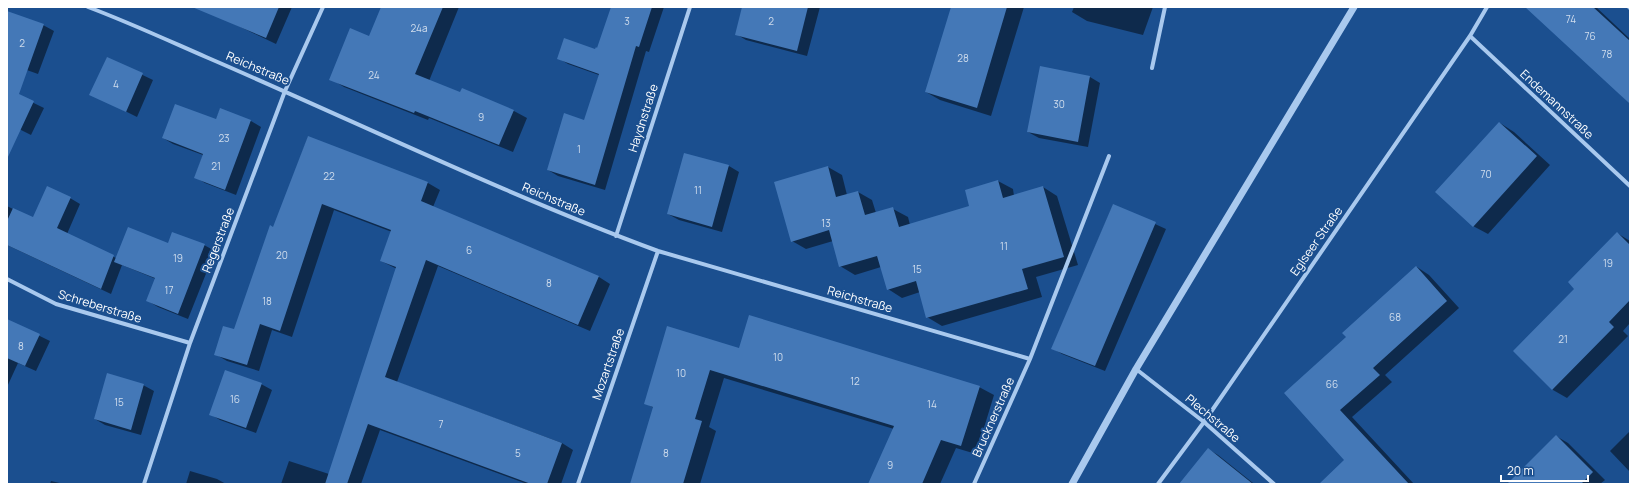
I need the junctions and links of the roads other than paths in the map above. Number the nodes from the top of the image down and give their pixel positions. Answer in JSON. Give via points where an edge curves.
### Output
{"nodes":[{"id":1,"x":88,"y":7,"type":"edge"},
{"id":2,"x":323,"y":7,"type":"edge"},
{"id":3,"x":690,"y":7,"type":"edge"},
{"id":4,"x":1165,"y":7,"type":"edge"},
{"id":5,"x":1354,"y":7,"type":"edge"},
{"id":6,"x":1487,"y":7,"type":"edge"},
{"id":7,"x":1470,"y":36,"type":"junction"},
{"id":8,"x":1152,"y":68,"type":"dead end"},
{"id":9,"x":285,"y":91,"type":"junction"},
{"id":10,"x":1109,"y":156,"type":"dead end"},
{"id":11,"x":1630,"y":186,"type":"edge"},
{"id":12,"x":616,"y":236,"type":"junction"},
{"id":13,"x":658,"y":252,"type":"junction"},
{"id":14,"x":7,"y":279,"type":"edge"},
{"id":15,"x":190,"y":343,"type":"junction"},
{"id":16,"x":1030,"y":359,"type":"junction"},
{"id":17,"x":1136,"y":369,"type":"junction"},
{"id":18,"x":1204,"y":422,"type":"junction"},
{"id":19,"x":144,"y":484,"type":"edge"},
{"id":20,"x":578,"y":484,"type":"edge"},
{"id":21,"x":974,"y":484,"type":"edge"},
{"id":22,"x":1072,"y":484,"type":"edge"},
{"id":23,"x":1158,"y":484,"type":"edge"},
{"id":24,"x":1274,"y":484,"type":"edge"}],
"edges":[{"from":1,"to":9,"type":"street","name":"Reichstraße"},
{"from":2,"to":9,"type":"street","name":"Regerstraße"},
{"from":3,"to":12,"type":"street","name":"Haydnstraße"},
{"from":4,"to":8,"type":"street"},
{"from":5,"to":17,"type":"street"},
{"from":6,"to":7,"type":"street","name":"Eglseer Straße"},
{"from":7,"to":11,"type":"street","name":"Endemannstraße"},
{"from":7,"to":18,"type":"street","name":"Eglseer Straße"},
{"from":9,"to":12,"type":"street","name":"Reichstraße","via":[[448,165]]},
{"from":9,"to":15,"type":"street","name":"Regerstraße"},
{"from":10,"to":16,"type":"street","name":"Brucknerstraße"},
{"from":12,"to":13,"type":"street","name":"Reichstraße"},
{"from":13,"to":16,"type":"street","name":"Reichstraße"},
{"from":13,"to":20,"type":"street","name":"Mozartstraße"},
{"from":14,"to":15,"type":"street","name":"Schreberstraße","via":[[56,304]]},
{"from":15,"to":19,"type":"street","name":"Regerstraße"},
{"from":16,"to":21,"type":"street","name":"Brucknerstraße"},
{"from":17,"to":18,"type":"street","name":"Plechstraße"},
{"from":17,"to":22,"type":"street"},
{"from":18,"to":23,"type":"street","name":"Eglseer Straße"},
{"from":18,"to":24,"type":"street","name":"Plechstraße"}]}
